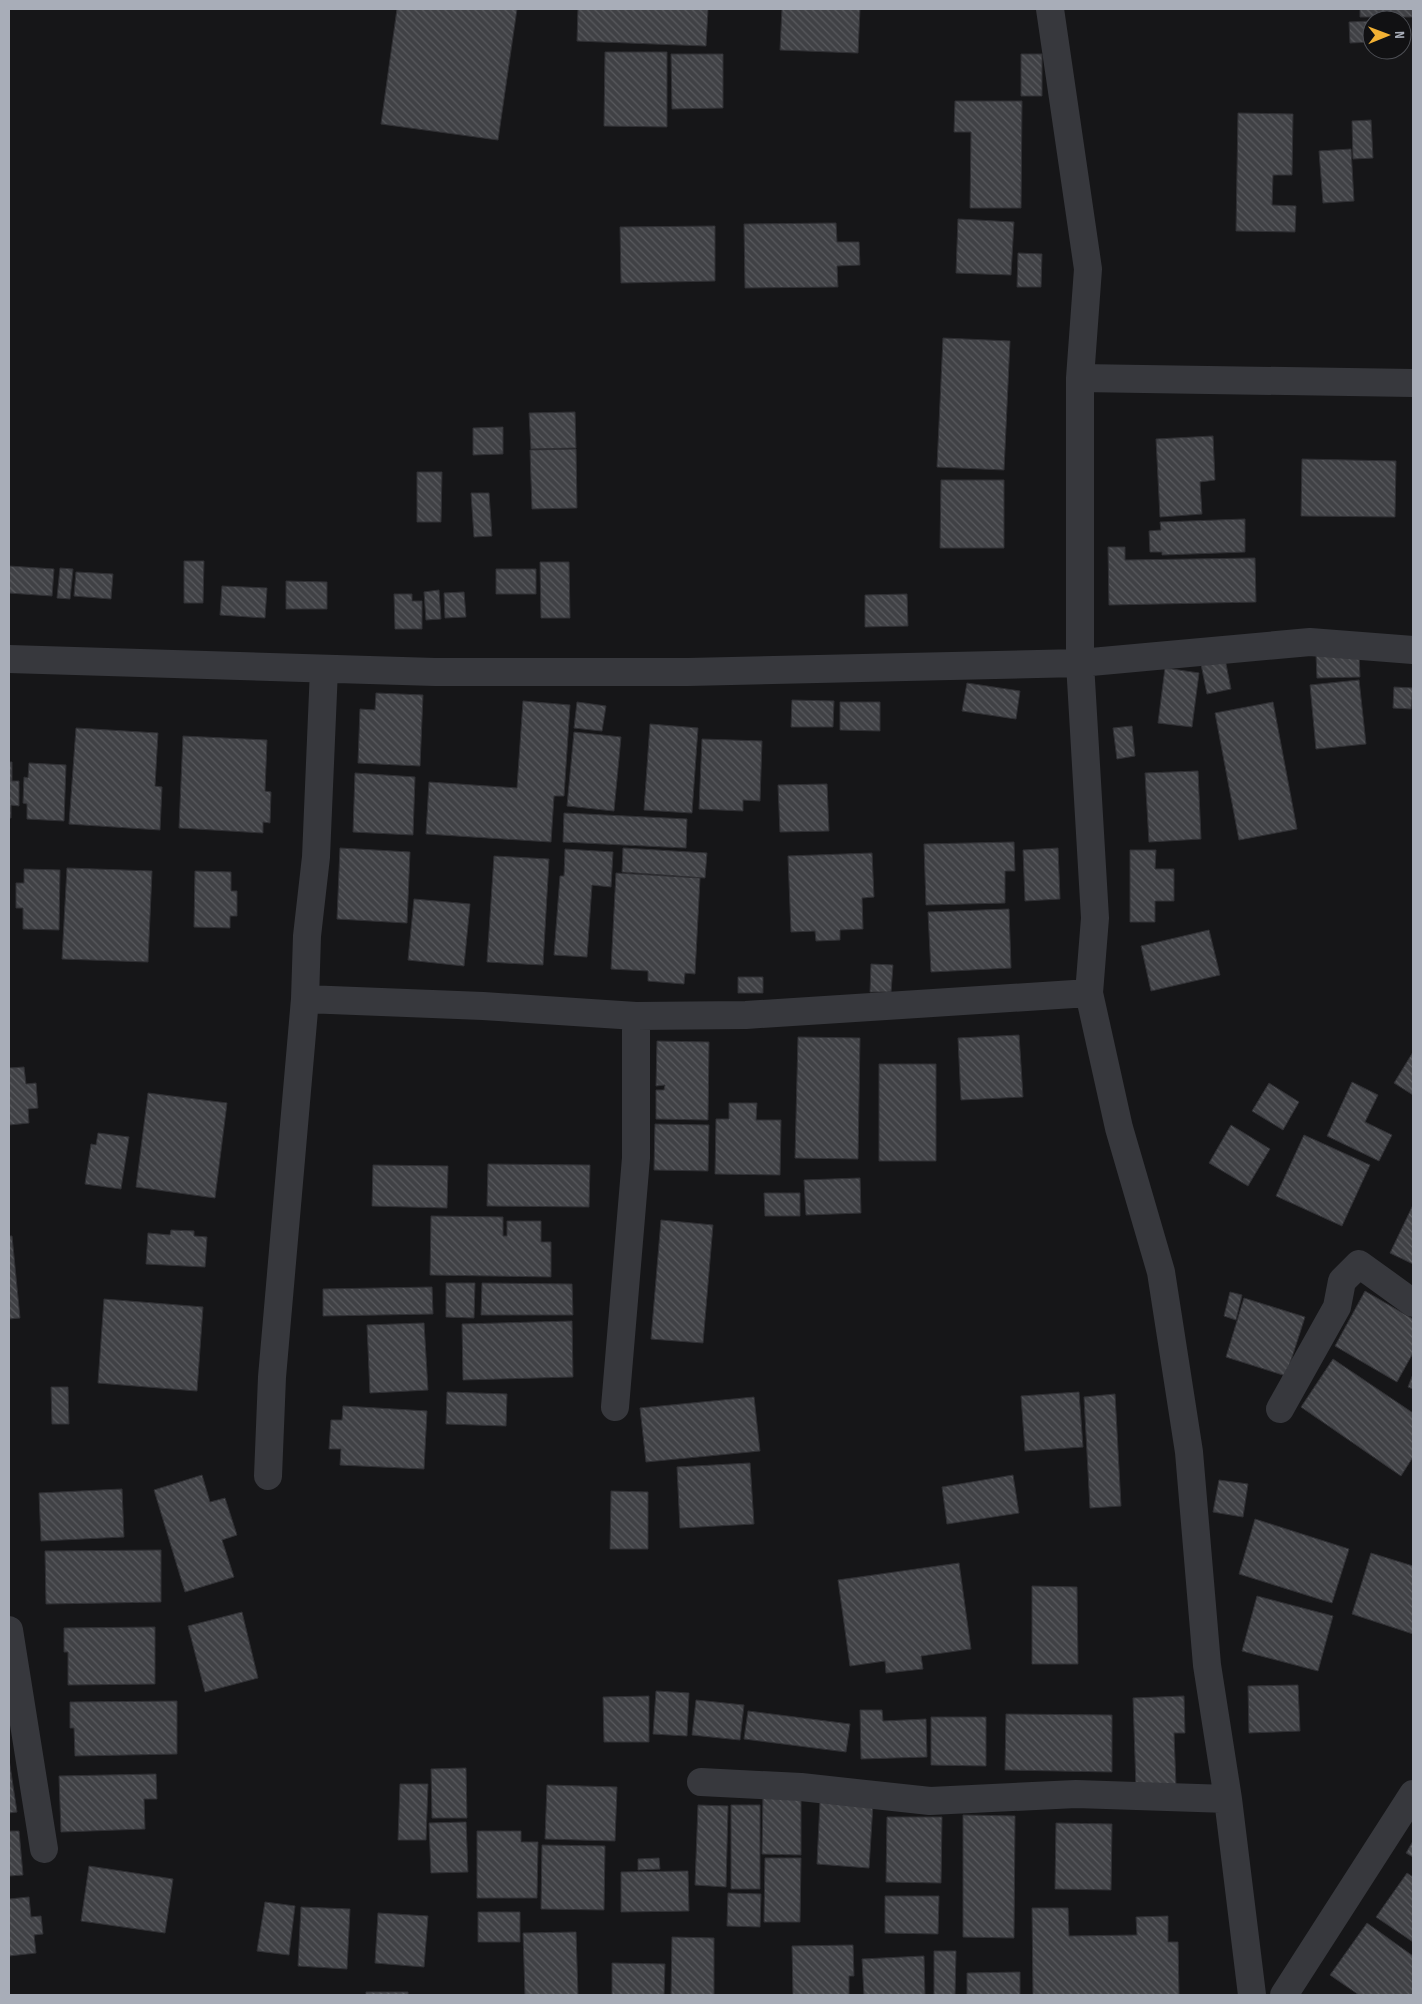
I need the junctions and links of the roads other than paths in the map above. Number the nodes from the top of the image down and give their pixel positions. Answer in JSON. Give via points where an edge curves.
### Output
{"nodes":[{"id":1,"x":1050,"y":9,"type":"edge"},
{"id":2,"x":1080,"y":378,"type":"junction"},
{"id":3,"x":1413,"y":383,"type":"edge"},
{"id":4,"x":1413,"y":650,"type":"edge"},
{"id":5,"x":9,"y":659,"type":"edge"},
{"id":6,"x":1080,"y":663,"type":"junction"},
{"id":7,"x":324,"y":669,"type":"junction"},
{"id":8,"x":1089,"y":993,"type":"junction"},
{"id":9,"x":304,"y":999,"type":"junction"},
{"id":10,"x":636,"y":1016,"type":"junction"},
{"id":11,"x":1413,"y":1304,"type":"edge"},
{"id":12,"x":615,"y":1407,"type":"dead end"},
{"id":13,"x":1280,"y":1409,"type":"dead end"},
{"id":14,"x":268,"y":1476,"type":"dead end"},
{"id":15,"x":9,"y":1630,"type":"edge"},
{"id":16,"x":701,"y":1782,"type":"dead end"},
{"id":17,"x":1413,"y":1794,"type":"edge"},
{"id":18,"x":1228,"y":1798,"type":"junction"},
{"id":19,"x":44,"y":1849,"type":"dead end"},
{"id":20,"x":1252,"y":1995,"type":"edge"},
{"id":21,"x":1284,"y":1995,"type":"edge"}],
"edges":[{"from":1,"to":2,"type":"street","via":[[1088,269]]},
{"from":2,"to":3,"type":"street"},
{"from":2,"to":6,"type":"street"},
{"from":4,"to":6,"type":"street","via":[[1310,642]]},
{"from":5,"to":7,"type":"street"},
{"from":6,"to":7,"type":"street","via":[[688,672]]},
{"from":6,"to":8,"type":"street","via":[[1095,918]]},
{"from":7,"to":9,"type":"street","via":[[316,857]]},
{"from":8,"to":10,"type":"street","via":[[756,1015]]},
{"from":8,"to":18,"type":"street","via":[[1120,1128],[1162,1272],[1189,1452],[1207,1665]]},
{"from":9,"to":10,"type":"street"},
{"from":9,"to":14,"type":"street","via":[[272,1377]]},
{"from":10,"to":12,"type":"street","via":[[636,1158]]},
{"from":11,"to":13,"type":"street","via":[[1358,1264],[1342,1281],[1337,1307]]},
{"from":15,"to":19,"type":"street"},
{"from":16,"to":18,"type":"street","via":[[801,1787],[930,1801],[1076,1794]]},
{"from":17,"to":21,"type":"street"},
{"from":18,"to":20,"type":"street"}]}
